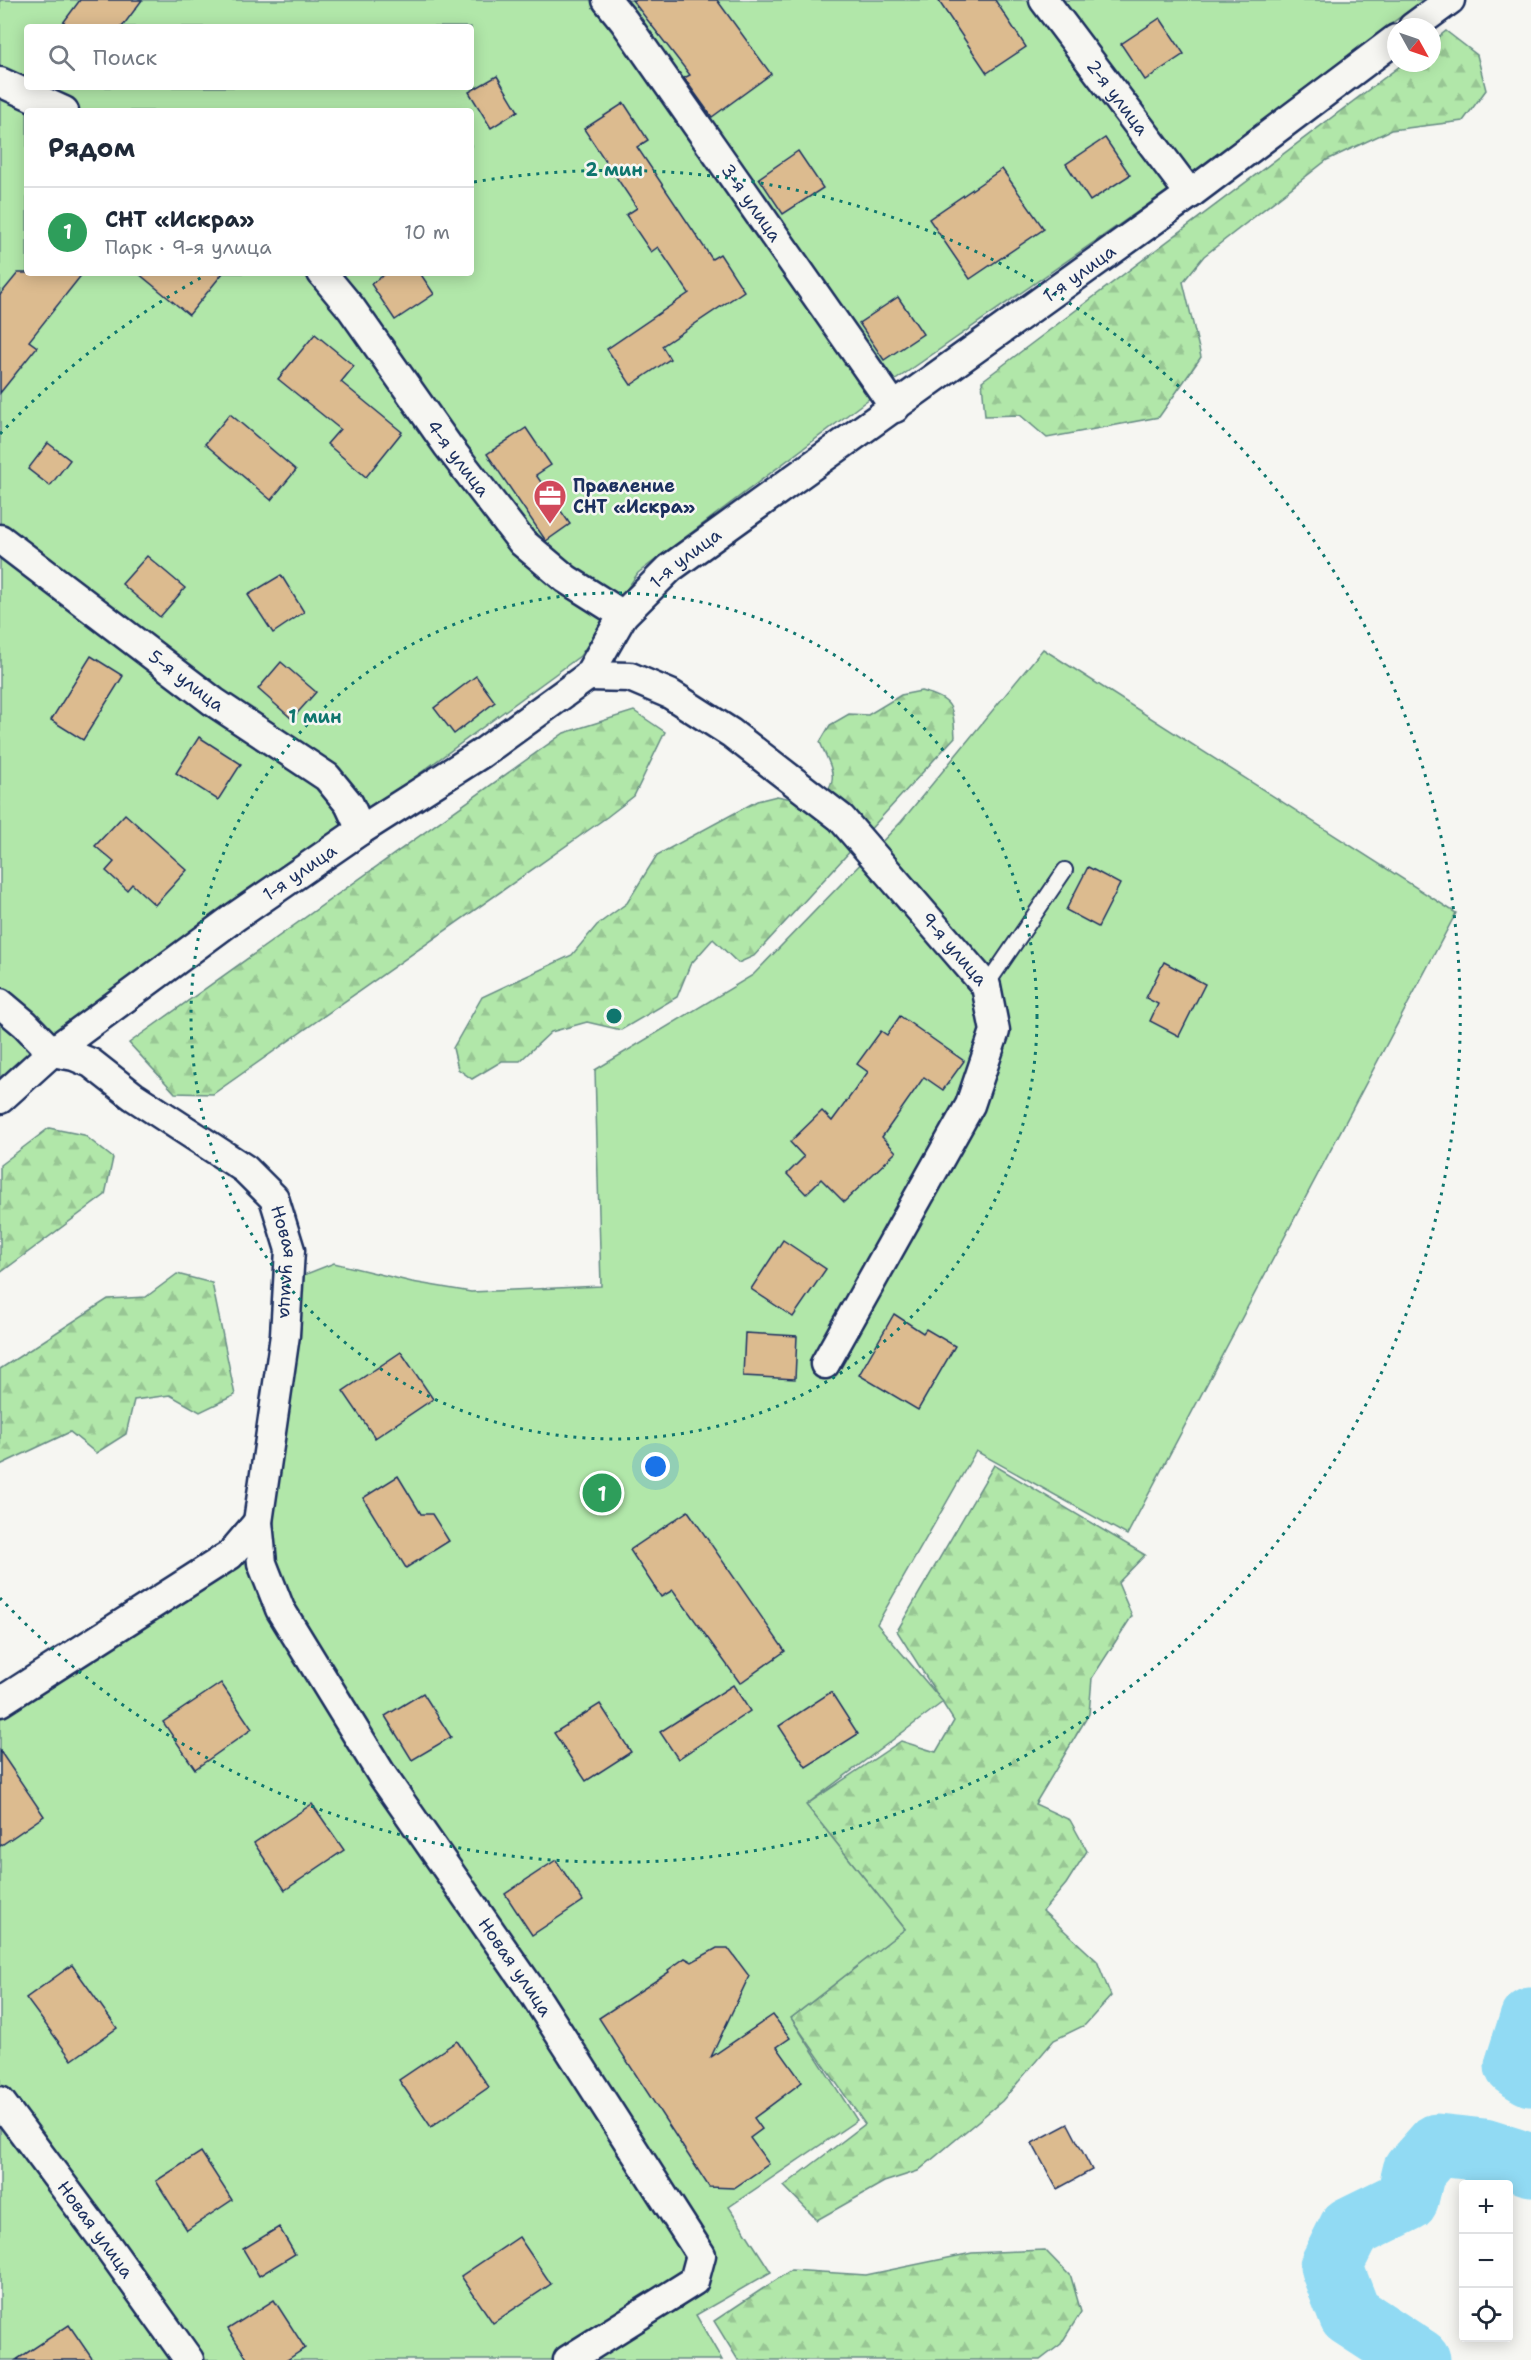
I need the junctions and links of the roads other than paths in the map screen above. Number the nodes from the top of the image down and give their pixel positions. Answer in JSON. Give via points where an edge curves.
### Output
{"nodes":[{"id":1,"x":607,"y":0,"type":"edge"},
{"id":2,"x":1044,"y":0,"type":"edge"},
{"id":3,"x":1450,"y":0,"type":"edge"},
{"id":4,"x":1425,"y":18,"type":"edge"},
{"id":5,"x":1387,"y":46,"type":"edge"},
{"id":6,"x":0,"y":82,"type":"edge"},
{"id":7,"x":57,"y":108,"type":"edge"},
{"id":8,"x":1190,"y":194,"type":"junction"},
{"id":9,"x":324,"y":276,"type":"edge"},
{"id":10,"x":895,"y":408,"type":"junction"},
{"id":11,"x":0,"y":539,"type":"edge"},
{"id":12,"x":623,"y":615,"type":"junction"},
{"id":13,"x":588,"y":675,"type":"junction"},
{"id":14,"x":361,"y":830,"type":"junction"},
{"id":15,"x":1065,"y":870,"type":"dead end"},
{"id":16,"x":986,"y":986,"type":"junction"},
{"id":17,"x":0,"y":1003,"type":"edge"},
{"id":18,"x":52,"y":1052,"type":"junction"},
{"id":19,"x":0,"y":1099,"type":"edge"},
{"id":20,"x":825,"y":1364,"type":"dead end"},
{"id":21,"x":258,"y":1522,"type":"junction"},
{"id":22,"x":0,"y":1702,"type":"edge"},
{"id":23,"x":0,"y":2101,"type":"edge"},
{"id":24,"x":189,"y":2360,"type":"edge"},
{"id":25,"x":568,"y":2360,"type":"edge"}],
"edges":[{"from":1,"to":10,"type":"street","name":"3-я улица"},
{"from":2,"to":8,"type":"street","name":"2-я улица"},
{"from":3,"to":4,"type":"street"},
{"from":5,"to":8,"type":"street","name":"1-я улица"},
{"from":6,"to":7,"type":"street"},
{"from":8,"to":10,"type":"street","name":"1-я улица"},
{"from":9,"to":12,"type":"street","name":"4-я улица","via":[[522,542],[566,579]]},
{"from":10,"to":12,"type":"street","name":"1-я улица","via":[[670,568]]},
{"from":11,"to":14,"type":"street","name":"5-я улица","via":[[214,702],[327,777],[349,804]]},
{"from":12,"to":13,"type":"street","name":"1-я улица"},
{"from":13,"to":14,"type":"street","name":"1-я улица","via":[[482,753]]},
{"from":13,"to":16,"type":"street","name":"9-я улица","via":[[630,677],[670,694],[731,733],[842,818]]},
{"from":14,"to":18,"type":"street","name":"1-я улица","via":[[235,916]]},
{"from":15,"to":16,"type":"lane"},
{"from":16,"to":20,"type":"street","name":"9-я улица","via":[[995,1031],[970,1105]]},
{"from":17,"to":18,"type":"street"},
{"from":18,"to":19,"type":"street","name":"1-я улица"},
{"from":18,"to":21,"type":"street","name":"Новая улица","via":[[91,1063],[133,1096],[245,1169],[274,1198],[290,1250],[285,1335]]},
{"from":21,"to":22,"type":"street","via":[[230,1555]]},
{"from":21,"to":25,"type":"street","name":"Новая улица","via":[[262,1563],[280,1609],[337,1704],[534,1994],[701,2255],[694,2282]]},
{"from":23,"to":24,"type":"street","name":"Новая улица"}]}
